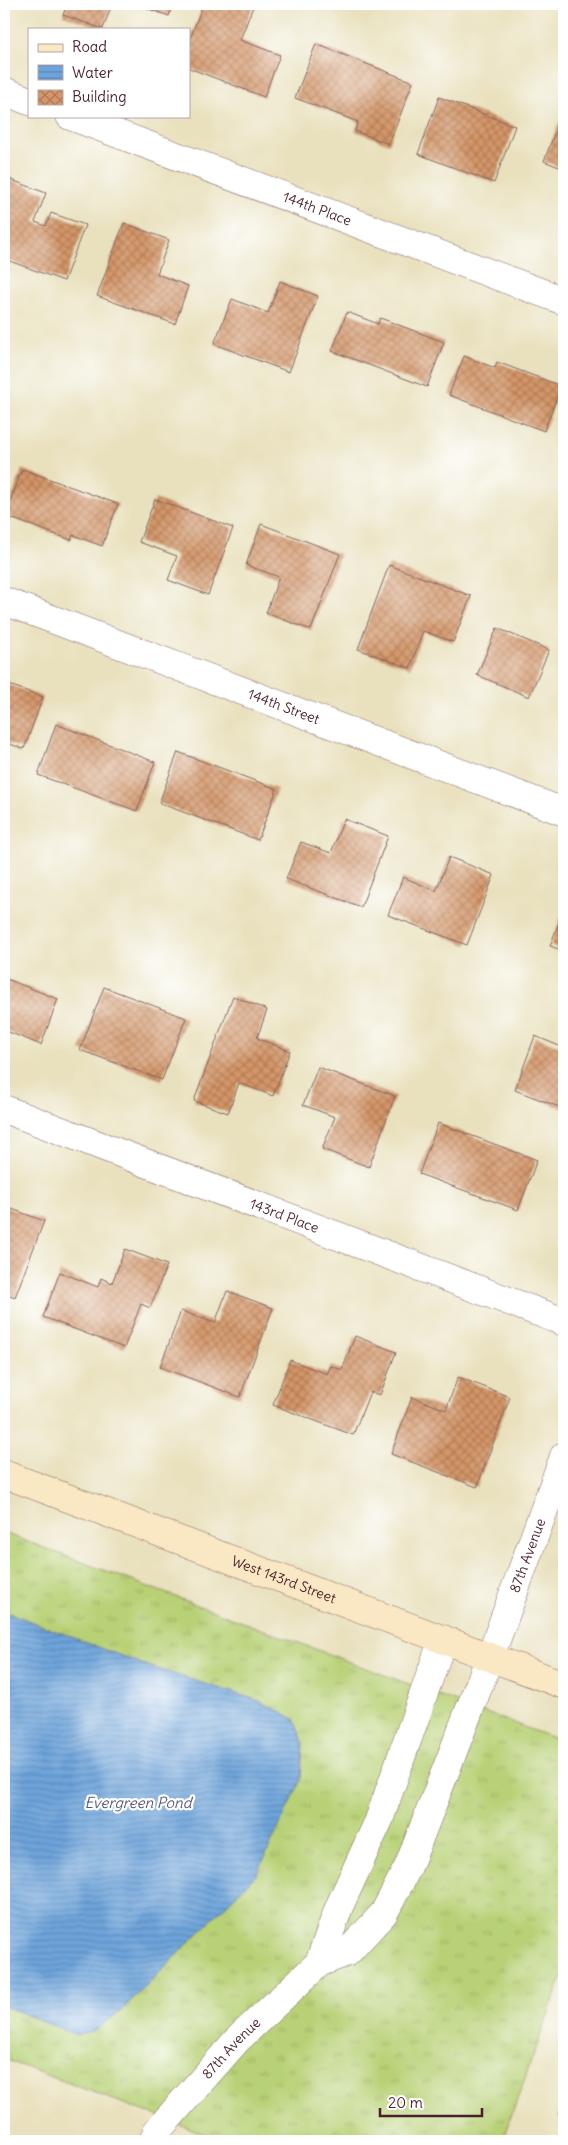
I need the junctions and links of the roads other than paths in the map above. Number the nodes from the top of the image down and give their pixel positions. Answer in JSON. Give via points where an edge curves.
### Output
{"nodes":[{"id":1,"x":4,"y":91,"type":"edge"},
{"id":2,"x":28,"y":101,"type":"edge"},
{"id":3,"x":75,"y":118,"type":"edge"},
{"id":4,"x":564,"y":301,"type":"edge"},
{"id":5,"x":4,"y":601,"type":"edge"},
{"id":6,"x":564,"y":812,"type":"edge"},
{"id":7,"x":4,"y":1109,"type":"edge"},
{"id":8,"x":564,"y":1322,"type":"edge"},
{"id":9,"x":564,"y":1456,"type":"edge"},
{"id":10,"x":4,"y":1474,"type":"edge"},
{"id":11,"x":443,"y":1639,"type":"junction"},
{"id":12,"x":490,"y":1657,"type":"junction"},
{"id":13,"x":564,"y":1685,"type":"edge"},
{"id":14,"x":319,"y":1964,"type":"junction"},
{"id":15,"x":153,"y":2141,"type":"edge"}],
"edges":[{"from":1,"to":2,"type":"street"},
{"from":3,"to":4,"type":"street","name":"144th Place"},
{"from":5,"to":6,"type":"street","name":"144th Street"},
{"from":7,"to":8,"type":"street","name":"143rd Place"},
{"from":9,"to":12,"type":"street","name":"87th Avenue"},
{"from":10,"to":11,"type":"main road","name":"West 143rd Street"},
{"from":11,"to":12,"type":"main road","name":"West 143rd Street"},
{"from":11,"to":14,"type":"street","via":[[379,1820],[340,1907]]},
{"from":12,"to":13,"type":"main road","name":"West 143rd Street"},
{"from":12,"to":14,"type":"street","name":"87th Avenue","via":[[408,1867],[384,1913],[348,1952]]},
{"from":14,"to":15,"type":"street","name":"87th Avenue","via":[[237,2040],[157,2131]]}]}
